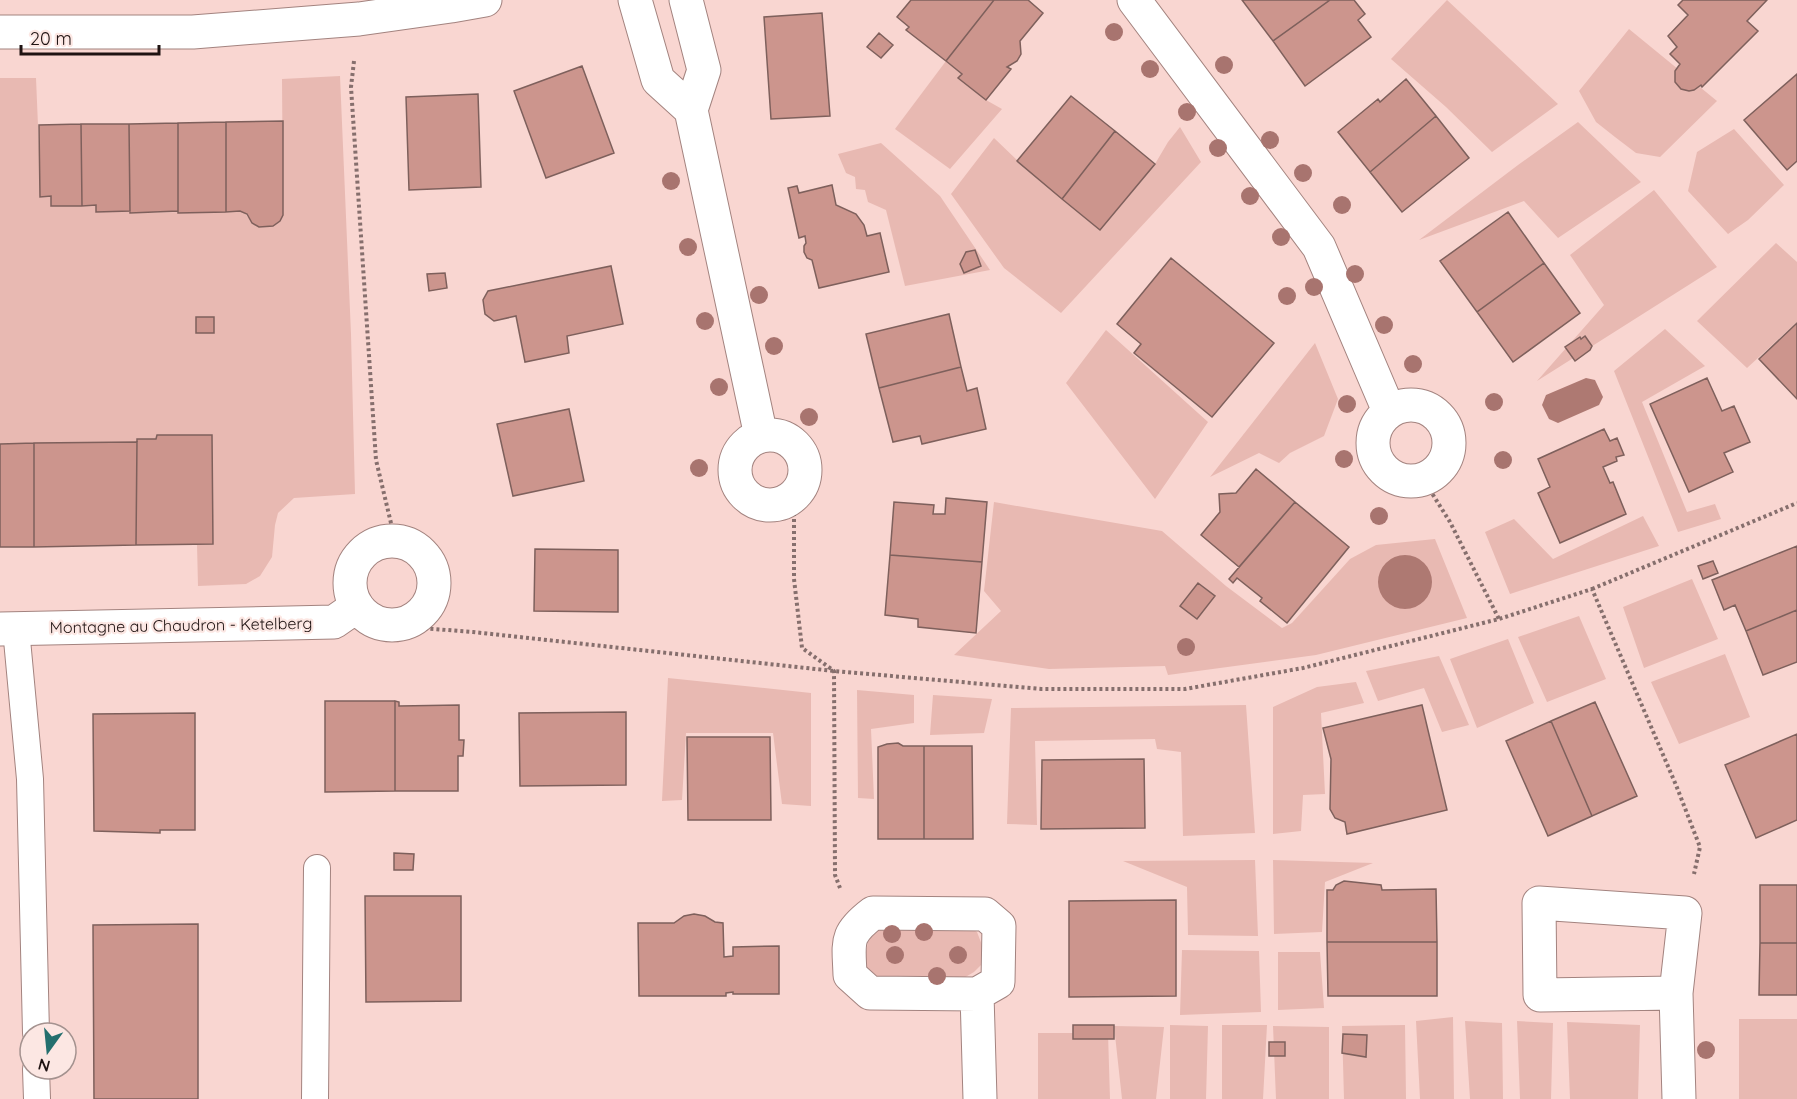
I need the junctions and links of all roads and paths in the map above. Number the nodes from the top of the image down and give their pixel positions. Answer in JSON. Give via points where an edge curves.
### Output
{"nodes":[{"id":1,"x":485,"y":0,"type":"edge"},
{"id":2,"x":635,"y":0,"type":"edge"},
{"id":3,"x":686,"y":0,"type":"edge"},
{"id":4,"x":1134,"y":0,"type":"edge"},
{"id":5,"x":359,"y":19,"type":"junction"},
{"id":6,"x":0,"y":32,"type":"edge"},
{"id":7,"x":691,"y":110,"type":"junction"},
{"id":8,"x":1389,"y":411,"type":"junction"},
{"id":9,"x":761,"y":436,"type":"junction"},
{"id":10,"x":1423,"y":479,"type":"junction"},
{"id":11,"x":794,"y":495,"type":"junction"},
{"id":12,"x":1797,"y":502,"type":"edge"},
{"id":13,"x":395,"y":540,"type":"junction"},
{"id":14,"x":1592,"y":589,"type":"junction"},
{"id":15,"x":357,"y":606,"type":"junction"},
{"id":16,"x":1499,"y":619,"type":"junction"},
{"id":17,"x":406,"y":624,"type":"junction"},
{"id":18,"x":8,"y":629,"type":"edge"},
{"id":19,"x":834,"y":671,"type":"junction"},
{"id":20,"x":317,"y":868,"type":"dead end"},
{"id":21,"x":1685,"y":913,"type":"junction"},
{"id":22,"x":857,"y":925,"type":"junction"},
{"id":23,"x":1677,"y":993,"type":"junction"},
{"id":24,"x":977,"y":994,"type":"junction"},
{"id":25,"x":36,"y":1021,"type":"edge"},
{"id":26,"x":36,"y":1081,"type":"edge"},
{"id":27,"x":37,"y":1099,"type":"edge"},
{"id":28,"x":315,"y":1099,"type":"edge"},
{"id":29,"x":980,"y":1099,"type":"edge"},
{"id":30,"x":1679,"y":1099,"type":"edge"}],
"edges":[{"from":1,"to":5,"type":"street"},
{"from":2,"to":7,"type":"street","via":[[658,80]]},
{"from":3,"to":7,"type":"street","via":[[704,70]]},
{"from":4,"to":8,"type":"street","via":[[1319,247]]},
{"from":5,"to":6,"type":"street","via":[[193,32]]},
{"from":5,"to":13,"type":"path","via":[[351,87],[376,460]]},
{"from":7,"to":9,"type":"street"},
{"from":8,"to":10,"type":"street","via":[[1375,431],[1376,458],[1389,474],[1401,480]]},
{"from":8,"to":10,"type":"street","via":[[1415,405],[1430,409],[1446,426],[1449,440],[1444,463]]},
{"from":9,"to":11,"type":"street","via":[[779,436],[801,452],[806,471]]},
{"from":9,"to":11,"type":"street","via":[[744,446],[738,456],[736,480],[741,490],[763,504],[775,505]]},
{"from":10,"to":16,"type":"path","via":[[1450,522]]},
{"from":11,"to":19,"type":"path","via":[[794,579],[802,648]]},
{"from":12,"to":14,"type":"path"},
{"from":13,"to":15,"type":"street","via":[[376,543],[360,554],[351,571],[350,589]]},
{"from":13,"to":17,"type":"street","via":[[419,550],[433,571],[435,584],[427,608]]},
{"from":14,"to":16,"type":"path"},
{"from":14,"to":21,"type":"path","via":[[1700,847]]},
{"from":15,"to":17,"type":"street","via":[[370,619],[388,626]]},
{"from":15,"to":18,"type":"street","name":"Montagne au Chaudron - Ketelberg","via":[[334,622]]},
{"from":16,"to":19,"type":"path","via":[[1303,668],[1185,689],[1041,689]]},
{"from":17,"to":19,"type":"path"},
{"from":18,"to":25,"type":"lane","via":[[30,779]]},
{"from":19,"to":22,"type":"path","via":[[835,875]]},
{"from":20,"to":28,"type":"lane"},
{"from":21,"to":23,"type":"street"},
{"from":21,"to":23,"type":"street","via":[[1539,903],[1540,994]]},
{"from":22,"to":24,"type":"street","via":[[849,939],[850,975],[870,993]]},
{"from":22,"to":24,"type":"street","via":[[873,913],[985,914],[999,926],[998,982]]},
{"from":23,"to":30,"type":"street"},
{"from":24,"to":29,"type":"street"},
{"from":26,"to":27,"type":"lane"}]}
